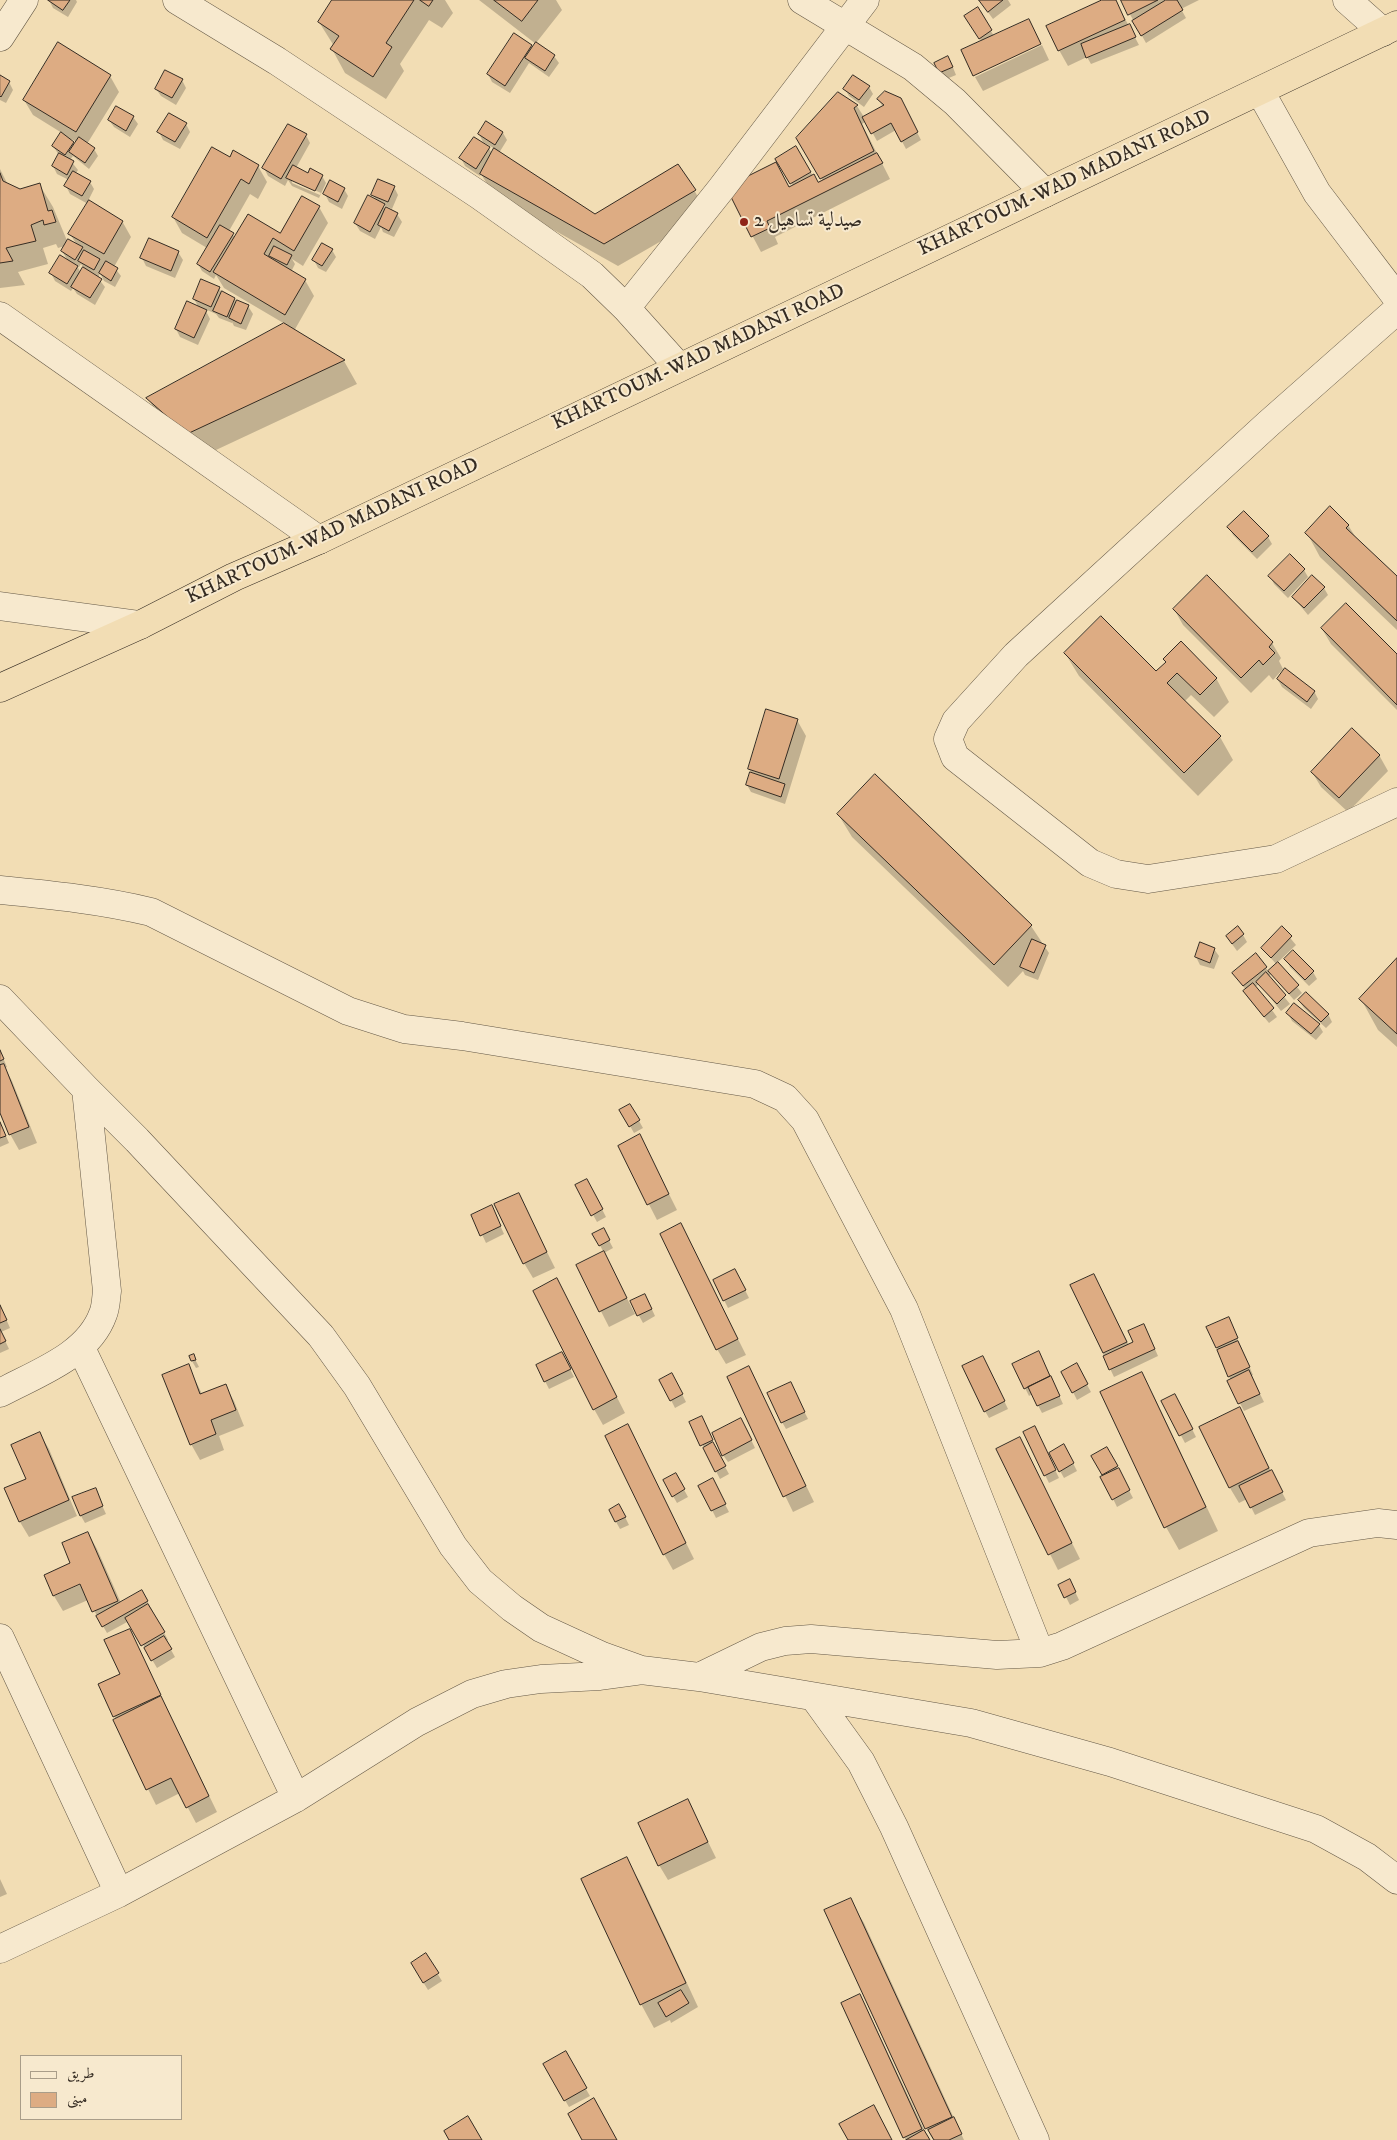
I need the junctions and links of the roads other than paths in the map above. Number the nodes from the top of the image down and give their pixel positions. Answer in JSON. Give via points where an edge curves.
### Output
{"nodes":[{"id":1,"x":24,"y":0,"type":"edge"},
{"id":2,"x":177,"y":0,"type":"edge"},
{"id":3,"x":802,"y":0,"type":"edge"},
{"id":4,"x":865,"y":0,"type":"edge"},
{"id":5,"x":1347,"y":0,"type":"edge"},
{"id":6,"x":847,"y":26,"type":"junction"},
{"id":7,"x":1390,"y":29,"type":"edge"},
{"id":8,"x":0,"y":37,"type":"edge"},
{"id":9,"x":1260,"y":91,"type":"junction"},
{"id":10,"x":1045,"y":193,"type":"junction"},
{"id":11,"x":1397,"y":298,"type":"edge"},
{"id":12,"x":626,"y":308,"type":"junction"},
{"id":13,"x":1397,"y":310,"type":"edge"},
{"id":14,"x":0,"y":316,"type":"edge"},
{"id":15,"x":679,"y":367,"type":"junction"},
{"id":16,"x":319,"y":540,"type":"junction"},
{"id":17,"x":0,"y":606,"type":"edge"},
{"id":18,"x":140,"y":625,"type":"junction"},
{"id":19,"x":0,"y":688,"type":"edge"},
{"id":20,"x":1397,"y":802,"type":"edge"},
{"id":21,"x":0,"y":890,"type":"edge"},
{"id":22,"x":0,"y":1000,"type":"edge"},
{"id":23,"x":86,"y":1089,"type":"junction"},
{"id":24,"x":81,"y":1348,"type":"junction"},
{"id":25,"x":0,"y":1393,"type":"edge"},
{"id":26,"x":1397,"y":1525,"type":"edge"},
{"id":27,"x":0,"y":1638,"type":"edge"},
{"id":28,"x":1040,"y":1652,"type":"junction"},
{"id":29,"x":641,"y":1670,"type":"junction"},
{"id":30,"x":699,"y":1677,"type":"junction"},
{"id":31,"x":814,"y":1696,"type":"junction"},
{"id":32,"x":296,"y":1798,"type":"junction"},
{"id":33,"x":1397,"y":1880,"type":"edge"},
{"id":34,"x":119,"y":1893,"type":"junction"},
{"id":35,"x":0,"y":1949,"type":"edge"},
{"id":36,"x":1035,"y":2140,"type":"edge"}],
"edges":[{"from":1,"to":8,"type":"street"},
{"from":2,"to":12,"type":"street","via":[[277,61],[479,195],[592,275]]},
{"from":3,"to":6,"type":"street"},
{"from":4,"to":6,"type":"street"},
{"from":5,"to":7,"type":"street"},
{"from":6,"to":10,"type":"street","via":[[920,73],[955,102]]},
{"from":6,"to":12,"type":"street"},
{"from":7,"to":9,"type":"highway","name":"KHARTOUM-WAD MADANI ROAD"},
{"from":9,"to":10,"type":"highway","name":"KHARTOUM-WAD MADANI ROAD"},
{"from":9,"to":11,"type":"street","via":[[1317,193]]},
{"from":10,"to":15,"type":"highway","name":"KHARTOUM-WAD MADANI ROAD"},
{"from":12,"to":15,"type":"street"},
{"from":13,"to":20,"type":"street","via":[[1016,655],[956,721],[948,739],[955,757],[1090,863],[1116,874],[1148,879],[1276,860]]},
{"from":14,"to":16,"type":"street"},
{"from":15,"to":16,"type":"highway","name":"KHARTOUM-WAD MADANI ROAD"},
{"from":16,"to":18,"type":"highway","name":"KHARTOUM-WAD MADANI ROAD","via":[[234,577]]},
{"from":17,"to":18,"type":"street"},
{"from":18,"to":19,"type":"highway","name":"KHARTOUM-WAD MADANI ROAD"},
{"from":21,"to":28,"type":"street","via":[[115,904],[151,912],[348,1011],[404,1029],[755,1084],[785,1098],[805,1120],[904,1309]]},
{"from":22,"to":23,"type":"street"},
{"from":23,"to":24,"type":"street","via":[[107,1291],[104,1313],[94,1333]]},
{"from":23,"to":29,"type":"street","via":[[321,1336],[357,1386],[454,1546],[480,1581],[541,1628]]},
{"from":24,"to":25,"type":"street"},
{"from":24,"to":32,"type":"street"},
{"from":26,"to":28,"type":"street","via":[[1378,1523],[1309,1533],[1062,1646]]},
{"from":27,"to":34,"type":"street"},
{"from":28,"to":30,"type":"street","via":[[996,1655],[811,1639],[761,1647]]},
{"from":29,"to":30,"type":"street"},
{"from":29,"to":32,"type":"street","via":[[515,1682],[472,1694],[417,1722]]},
{"from":30,"to":31,"type":"street"},
{"from":31,"to":33,"type":"street","via":[[971,1723],[1110,1762],[1316,1829],[1367,1857]]},
{"from":31,"to":36,"type":"street","via":[[861,1762],[894,1827]]},
{"from":32,"to":34,"type":"street"},
{"from":34,"to":35,"type":"street"}]}
